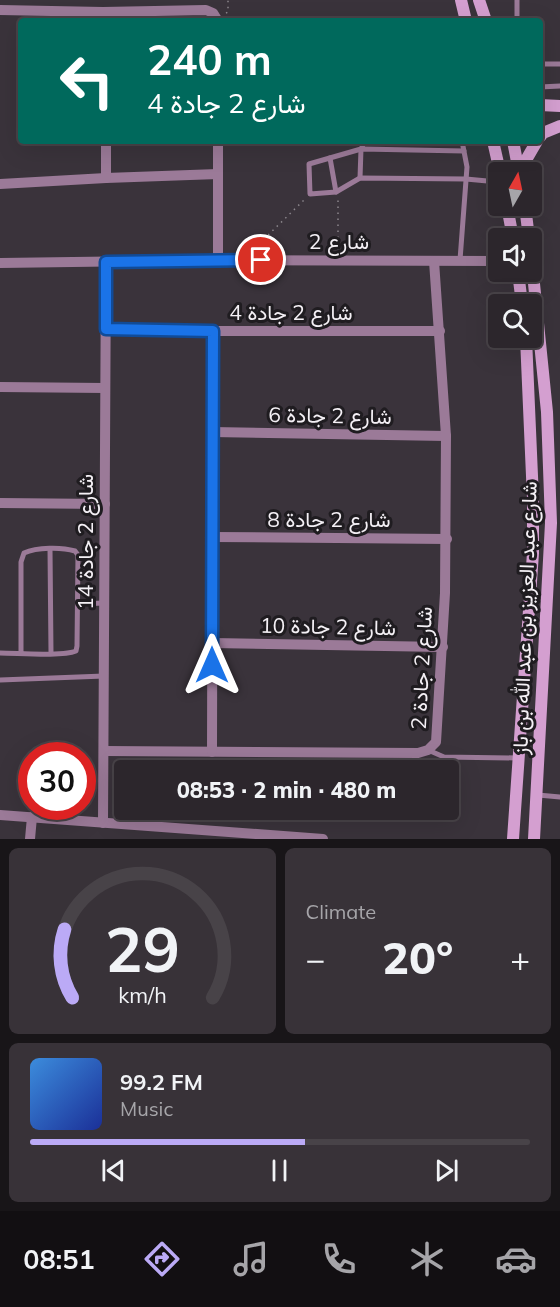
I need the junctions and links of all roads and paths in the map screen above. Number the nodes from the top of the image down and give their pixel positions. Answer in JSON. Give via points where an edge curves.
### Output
{"nodes":[{"id":1,"x":228,"y":0,"type":"edge"},
{"id":2,"x":461,"y":0,"type":"edge"},
{"id":3,"x":517,"y":0,"type":"edge"},
{"id":4,"x":481,"y":2,"type":"edge"},
{"id":5,"x":0,"y":10,"type":"edge"},
{"id":6,"x":103,"y":16,"type":"edge"},
{"id":7,"x":217,"y":18,"type":"edge"},
{"id":8,"x":220,"y":18,"type":"edge"},
{"id":9,"x":465,"y":18,"type":"edge"},
{"id":10,"x":485,"y":18,"type":"edge"},
{"id":11,"x":517,"y":18,"type":"edge"},
{"id":12,"x":543,"y":64,"type":"edge"},
{"id":13,"x":560,"y":64,"type":"edge"},
{"id":14,"x":543,"y":87,"type":"edge"},
{"id":15,"x":560,"y":87,"type":"edge"},
{"id":16,"x":543,"y":105,"type":"edge"},
{"id":17,"x":560,"y":106,"type":"edge"},
{"id":18,"x":560,"y":126,"type":"edge"},
{"id":19,"x":543,"y":133,"type":"edge"},
{"id":20,"x":106,"y":144,"type":"edge"},
{"id":21,"x":218,"y":144,"type":"edge"},
{"id":22,"x":364,"y":144,"type":"edge"},
{"id":23,"x":463,"y":144,"type":"edge"},
{"id":24,"x":494,"y":144,"type":"edge"},
{"id":25,"x":514,"y":144,"type":"edge"},
{"id":26,"x":535,"y":144,"type":"edge"},
{"id":27,"x":362,"y":149,"type":"junction"},
{"id":28,"x":464,"y":151,"type":"junction"},
{"id":29,"x":330,"y":158,"type":"junction"},
{"id":30,"x":498,"y":162,"type":"edge"},
{"id":31,"x":517,"y":162,"type":"edge"},
{"id":32,"x":526,"y":162,"type":"edge"},
{"id":33,"x":218,"y":174,"type":"junction"},
{"id":34,"x":106,"y":178,"type":"junction"},
{"id":35,"x":360,"y":178,"type":"junction"},
{"id":36,"x":466,"y":179,"type":"junction"},
{"id":37,"x":488,"y":181,"type":"edge"},
{"id":38,"x":0,"y":183,"type":"edge"},
{"id":39,"x":337,"y":192,"type":"junction"},
{"id":40,"x":310,"y":194,"type":"junction"},
{"id":41,"x":218,"y":260,"type":"junction"},
{"id":42,"x":261,"y":260,"type":"junction"},
{"id":43,"x":338,"y":260,"type":"junction"},
{"id":44,"x":460,"y":260,"type":"junction"},
{"id":45,"x":434,"y":261,"type":"junction"},
{"id":46,"x":488,"y":261,"type":"edge"},
{"id":47,"x":106,"y":262,"type":"junction"},
{"id":48,"x":0,"y":263,"type":"edge"},
{"id":49,"x":534,"y":282,"type":"edge"},
{"id":50,"x":106,"y":329,"type":"junction"},
{"id":51,"x":213,"y":331,"type":"junction"},
{"id":52,"x":440,"y":331,"type":"junction"},
{"id":53,"x":526,"y":348,"type":"edge"},
{"id":54,"x":527,"y":379,"type":"junction"},
{"id":55,"x":0,"y":387,"type":"edge"},
{"id":56,"x":105,"y":388,"type":"junction"},
{"id":57,"x":548,"y":428,"type":"junction"},
{"id":58,"x":212,"y":432,"type":"junction"},
{"id":59,"x":446,"y":436,"type":"junction"},
{"id":60,"x":531,"y":449,"type":"junction"},
{"id":61,"x":549,"y":480,"type":"junction"},
{"id":62,"x":0,"y":502,"type":"edge"},
{"id":63,"x":105,"y":504,"type":"junction"},
{"id":64,"x":555,"y":523,"type":"edge"},
{"id":65,"x":212,"y":537,"type":"junction"},
{"id":66,"x":447,"y":539,"type":"junction"},
{"id":67,"x":50,"y":549,"type":"junction"},
{"id":68,"x":104,"y":603,"type":"junction"},
{"id":69,"x":78,"y":604,"type":"junction"},
{"id":70,"x":212,"y":643,"type":"junction"},
{"id":71,"x":443,"y":647,"type":"junction"},
{"id":72,"x":0,"y":653,"type":"edge"},
{"id":73,"x":21,"y":653,"type":"junction"},
{"id":74,"x":51,"y":653,"type":"junction"},
{"id":75,"x":104,"y":676,"type":"junction"},
{"id":76,"x":0,"y":680,"type":"edge"},
{"id":77,"x":428,"y":750,"type":"junction"},
{"id":78,"x":104,"y":751,"type":"junction"},
{"id":79,"x":212,"y":752,"type":"junction"},
{"id":80,"x":519,"y":758,"type":"junction"},
{"id":81,"x":537,"y":795,"type":"junction"},
{"id":82,"x":560,"y":797,"type":"edge"},
{"id":83,"x":0,"y":815,"type":"edge"},
{"id":84,"x":18,"y":816,"type":"edge"},
{"id":85,"x":32,"y":820,"type":"edge"},
{"id":86,"x":68,"y":820,"type":"edge"},
{"id":87,"x":103,"y":823,"type":"junction"},
{"id":88,"x":30,"y":839,"type":"edge"},
{"id":89,"x":323,"y":839,"type":"edge"},
{"id":90,"x":513,"y":839,"type":"edge"},
{"id":91,"x":534,"y":839,"type":"edge"}],
"edges":[{"from":1,"to":8,"type":"path","via":[[228,12]]},
{"from":2,"to":9,"type":"street"},
{"from":3,"to":11,"type":"lane"},
{"from":4,"to":10,"type":"street"},
{"from":5,"to":6,"type":"street"},
{"from":6,"to":7,"type":"street","via":[[206,10]]},
{"from":12,"to":13,"type":"lane"},
{"from":14,"to":15,"type":"lane"},
{"from":16,"to":17,"type":"street"},
{"from":18,"to":19,"type":"street"},
{"from":20,"to":34,"type":"street"},
{"from":21,"to":33,"type":"street"},
{"from":22,"to":27,"type":"lane"},
{"from":23,"to":28,"type":"lane"},
{"from":24,"to":30,"type":"street"},
{"from":25,"to":31,"type":"street"},
{"from":26,"to":32,"type":"street"},
{"from":27,"to":28,"type":"lane"},
{"from":27,"to":29,"type":"lane"},
{"from":27,"to":35,"type":"lane"},
{"from":28,"to":36,"type":"lane"},
{"from":29,"to":39,"type":"lane"},
{"from":29,"to":40,"type":"lane","via":[[309,164]]},
{"from":33,"to":34,"type":"street"},
{"from":33,"to":41,"type":"street"},
{"from":34,"to":38,"type":"street"},
{"from":35,"to":36,"type":"lane"},
{"from":35,"to":39,"type":"lane"},
{"from":36,"to":37,"type":"lane"},
{"from":36,"to":44,"type":"lane"},
{"from":39,"to":40,"type":"lane"},
{"from":39,"to":43,"type":"path"},
{"from":40,"to":42,"type":"path","via":[[261,242]]},
{"from":41,"to":42,"type":"street","name":"شارع 2"},
{"from":41,"to":47,"type":"street","name":"شارع 2"},
{"from":42,"to":43,"type":"street","name":"شارع 2"},
{"from":43,"to":45,"type":"street","name":"شارع 2"},
{"from":44,"to":45,"type":"street","name":"شارع 2"},
{"from":44,"to":46,"type":"street","name":"شارع 2"},
{"from":45,"to":52,"type":"street","name":"شارع 2 جادة 2"},
{"from":47,"to":48,"type":"street","name":"شارع 2"},
{"from":47,"to":50,"type":"street","name":"شارع 2 جادة 14"},
{"from":49,"to":57,"type":"street","name":"شارع عبد العزيز بن عبد الله بن باز"},
{"from":50,"to":51,"type":"street","name":"شارع 2 جادة 4"},
{"from":50,"to":56,"type":"street","name":"شارع 2 جادة 14"},
{"from":51,"to":52,"type":"street","name":"شارع 2 جادة 4"},
{"from":51,"to":58,"type":"street"},
{"from":52,"to":59,"type":"street","name":"شارع 2 جادة 2"},
{"from":53,"to":54,"type":"street","name":"شارع عبد العزيز بن عبد الله بن باز"},
{"from":54,"to":57,"type":"street","via":[[537,428]]},
{"from":54,"to":60,"type":"street","name":"شارع عبد العزيز بن عبد الله بن باز"},
{"from":55,"to":56,"type":"street"},
{"from":56,"to":63,"type":"street","name":"شارع 2 جادة 14"},
{"from":57,"to":61,"type":"street","name":"شارع عبد العزيز بن عبد الله بن باز"},
{"from":58,"to":59,"type":"street","name":"شارع 2 جادة 6"},
{"from":58,"to":65,"type":"street"},
{"from":59,"to":66,"type":"street","name":"شارع 2 جادة 2"},
{"from":60,"to":61,"type":"street","via":[[544,451]]},
{"from":60,"to":80,"type":"street","name":"شارع عبد العزيز بن عبد الله بن باز","via":[[533,553]]},
{"from":61,"to":64,"type":"street","name":"شارع عبد العزيز بن عبد الله بن باز"},
{"from":62,"to":63,"type":"street"},
{"from":63,"to":68,"type":"street","name":"شارع 2 جادة 14"},
{"from":64,"to":81,"type":"street","name":"شارع عبد العزيز بن عبد الله بن باز"},
{"from":65,"to":66,"type":"street","name":"شارع 2 جادة 8"},
{"from":65,"to":70,"type":"street"},
{"from":66,"to":71,"type":"street","name":"شارع 2 جادة 2"},
{"from":67,"to":69,"type":"lane","via":[[72,550],[78,555]]},
{"from":67,"to":73,"type":"lane","via":[[31,550],[22,556]]},
{"from":67,"to":74,"type":"lane"},
{"from":68,"to":69,"type":"lane"},
{"from":68,"to":75,"type":"street","name":"شارع 2 جادة 14"},
{"from":69,"to":74,"type":"lane","via":[[77,648],[70,653]]},
{"from":70,"to":71,"type":"street","name":"شارع 2 جادة 10"},
{"from":70,"to":79,"type":"street"},
{"from":71,"to":77,"type":"street","name":"شارع 2 جادة 2","via":[[436,742]]},
{"from":72,"to":73,"type":"lane"},
{"from":73,"to":74,"type":"lane"},
{"from":75,"to":76,"type":"lane"},
{"from":75,"to":78,"type":"street","name":"شارع 2 جادة 14"},
{"from":77,"to":79,"type":"street","name":"شارع 2 جادة 2"},
{"from":77,"to":80,"type":"lane","via":[[444,757]]},
{"from":78,"to":79,"type":"street","name":"شارع 2 جادة 2"},
{"from":78,"to":87,"type":"street","name":"شارع 2 جادة 14"},
{"from":80,"to":90,"type":"street","name":"شارع عبد العزيز بن عبد الله بن باز"},
{"from":81,"to":82,"type":"lane"},
{"from":81,"to":91,"type":"street","name":"شارع عبد العزيز بن عبد الله بن باز"},
{"from":83,"to":84,"type":"street"},
{"from":85,"to":88,"type":"street"},
{"from":86,"to":87,"type":"street"},
{"from":87,"to":89,"type":"street"}]}
